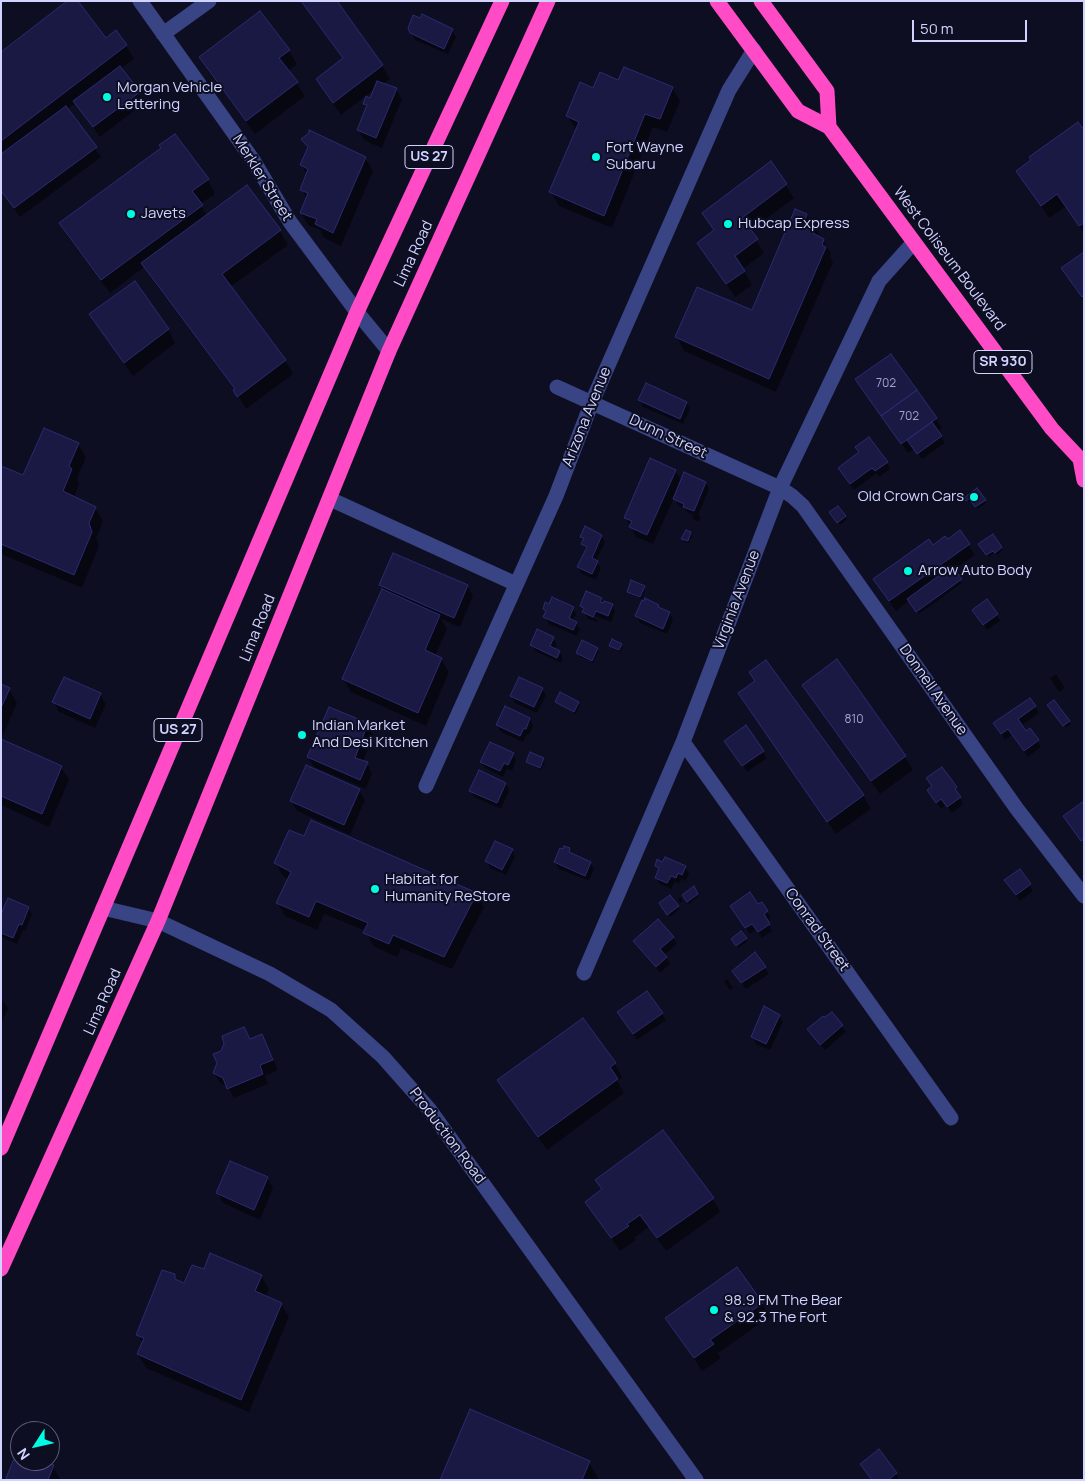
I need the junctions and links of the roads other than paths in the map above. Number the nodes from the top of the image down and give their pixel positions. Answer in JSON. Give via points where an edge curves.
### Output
{"nodes":[{"id":1,"x":140,"y":1,"type":"edge"},
{"id":2,"x":209,"y":1,"type":"edge"},
{"id":3,"x":502,"y":1,"type":"edge"},
{"id":4,"x":548,"y":1,"type":"edge"},
{"id":5,"x":717,"y":1,"type":"edge"},
{"id":6,"x":761,"y":1,"type":"edge"},
{"id":7,"x":163,"y":34,"type":"junction"},
{"id":8,"x":754,"y":50,"type":"junction"},
{"id":9,"x":829,"y":126,"type":"junction"},
{"id":10,"x":914,"y":242,"type":"junction"},
{"id":11,"x":357,"y":312,"type":"junction"},
{"id":12,"x":389,"y":351,"type":"junction"},
{"id":13,"x":557,"y":387,"type":"dead end"},
{"id":14,"x":592,"y":402,"type":"junction"},
{"id":15,"x":1082,"y":460,"type":"edge"},
{"id":16,"x":1084,"y":480,"type":"edge"},
{"id":17,"x":780,"y":488,"type":"junction"},
{"id":18,"x":330,"y":499,"type":"junction"},
{"id":19,"x":516,"y":584,"type":"junction"},
{"id":20,"x":683,"y":742,"type":"junction"},
{"id":21,"x":426,"y":786,"type":"dead end"},
{"id":22,"x":1084,"y":896,"type":"edge"},
{"id":23,"x":103,"y":908,"type":"junction"},
{"id":24,"x":158,"y":921,"type":"junction"},
{"id":25,"x":584,"y":973,"type":"dead end"},
{"id":26,"x":951,"y":1118,"type":"dead end"},
{"id":27,"x":1,"y":1148,"type":"edge"},
{"id":28,"x":1,"y":1269,"type":"edge"},
{"id":29,"x":696,"y":1480,"type":"edge"}],
"edges":[{"from":1,"to":7,"type":"street","name":"Merkler Street"},
{"from":2,"to":7,"type":"street"},
{"from":3,"to":11,"type":"highway","name":"Lima Road","number":"US 27"},
{"from":4,"to":12,"type":"highway","name":"Lima Road","number":"US 27"},
{"from":5,"to":8,"type":"highway","name":"West Coliseum Boulevard","number":"SR 930"},
{"from":6,"to":9,"type":"highway","via":[[827,91]]},
{"from":7,"to":11,"type":"street","name":"Merkler Street","via":[[253,160],[290,222]]},
{"from":8,"to":9,"type":"highway","name":"West Coliseum Boulevard","number":"SR 930","via":[[798,111]]},
{"from":8,"to":14,"type":"street","name":"Arizona Avenue","via":[[728,90]]},
{"from":9,"to":10,"type":"highway","name":"West Coliseum Boulevard","number":"SR 930"},
{"from":10,"to":15,"type":"highway","name":"West Coliseum Boulevard","number":"SR 930","via":[[1052,429]]},
{"from":10,"to":17,"type":"street","name":"Virginia Avenue","via":[[879,281]]},
{"from":11,"to":12,"type":"street","name":"Merkler Street"},
{"from":11,"to":23,"type":"highway","name":"Lima Road","number":"US 27"},
{"from":12,"to":18,"type":"highway","name":"Lima Road","number":"US 27"},
{"from":13,"to":14,"type":"street","name":"Dunn Street"},
{"from":14,"to":17,"type":"street","name":"Dunn Street"},
{"from":14,"to":19,"type":"street","name":"Arizona Avenue","via":[[556,496]]},
{"from":15,"to":16,"type":"highway","name":"West Coliseum Boulevard","number":"SR 930"},
{"from":17,"to":20,"type":"street","name":"Virginia Avenue"},
{"from":17,"to":22,"type":"street","name":"Donnell Avenue","via":[[803,506],[1017,809]]},
{"from":18,"to":19,"type":"street"},
{"from":18,"to":24,"type":"highway","name":"Lima Road","number":"US 27"},
{"from":19,"to":21,"type":"street","name":"Arizona Avenue"},
{"from":20,"to":25,"type":"street","name":"Virginia Avenue"},
{"from":20,"to":26,"type":"street","name":"Conrad Street"},
{"from":23,"to":24,"type":"street","name":"Production Road"},
{"from":23,"to":27,"type":"highway","name":"Lima Road","number":"US 27"},
{"from":24,"to":28,"type":"highway","name":"Lima Road","number":"US 27"},
{"from":24,"to":29,"type":"street","name":"Production Road","via":[[270,974],[330,1010],[383,1057],[429,1109]]}]}
